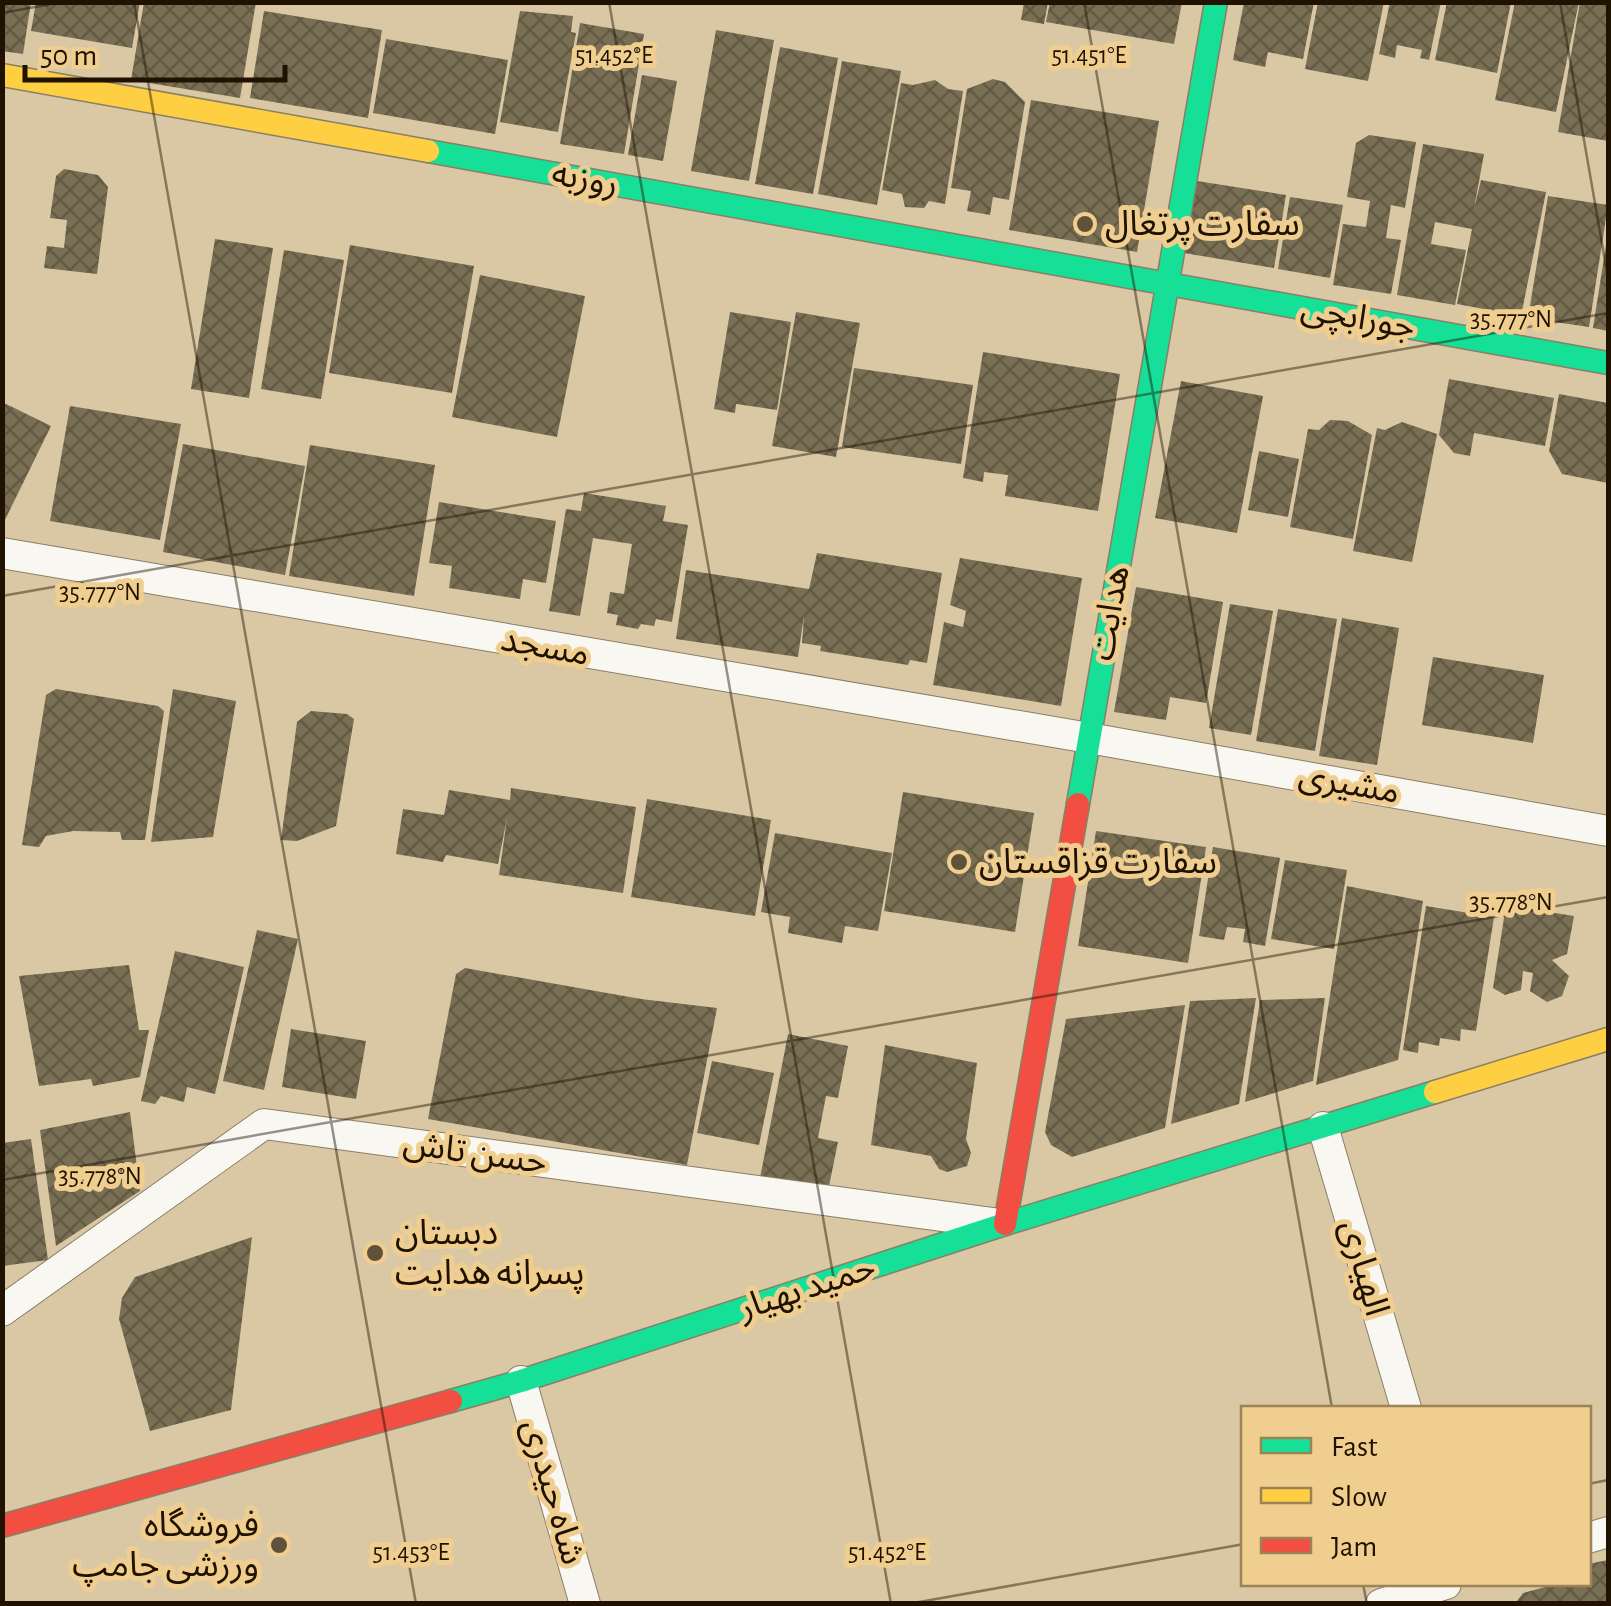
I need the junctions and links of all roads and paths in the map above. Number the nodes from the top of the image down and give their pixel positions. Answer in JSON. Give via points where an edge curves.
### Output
{"nodes":[{"id":1,"x":1216,"y":2,"type":"edge"},
{"id":2,"x":2,"y":75,"type":"edge"},
{"id":3,"x":1167,"y":283,"type":"junction"},
{"id":4,"x":1608,"y":363,"type":"edge"},
{"id":5,"x":2,"y":552,"type":"edge"},
{"id":6,"x":1089,"y":738,"type":"junction"},
{"id":7,"x":1608,"y":831,"type":"edge"},
{"id":8,"x":1608,"y":1039,"type":"edge"},
{"id":9,"x":1323,"y":1127,"type":"junction"},
{"id":10,"x":1005,"y":1224,"type":"junction"},
{"id":11,"x":2,"y":1310,"type":"edge"},
{"id":12,"x":521,"y":1381,"type":"junction"},
{"id":13,"x":1405,"y":1406,"type":"edge"},
{"id":14,"x":2,"y":1526,"type":"edge"},
{"id":15,"x":1440,"y":1586,"type":"edge"},
{"id":16,"x":585,"y":1604,"type":"edge"},
{"id":17,"x":1382,"y":1604,"type":"edge"}],
"edges":[{"from":1,"to":3,"type":"street","name":"هدایت"},
{"from":2,"to":3,"type":"street","name":"روزبه"},
{"from":3,"to":4,"type":"street","name":"جورابچی"},
{"from":3,"to":6,"type":"street","name":"هدایت"},
{"from":5,"to":6,"type":"street","name":"مسجد"},
{"from":6,"to":7,"type":"street","name":"مشیری"},
{"from":6,"to":10,"type":"street","name":"هدایت"},
{"from":8,"to":9,"type":"street","name":"حمید بهیار"},
{"from":9,"to":10,"type":"street","name":"حمید بهیار"},
{"from":9,"to":13,"type":"street","name":"الهیاری"},
{"from":10,"to":11,"type":"street","name":"حسن تاش","via":[[264,1124]]},
{"from":10,"to":12,"type":"street","name":"حمید بهیار"},
{"from":12,"to":14,"type":"street","name":"حمید بهیار"},
{"from":12,"to":16,"type":"street","name":"شاه حیدری"},
{"from":15,"to":17,"type":"street"}]}
